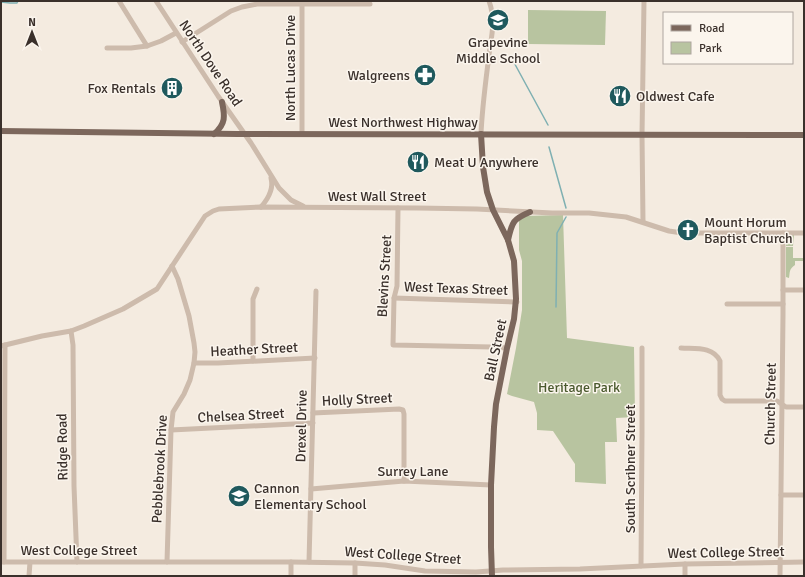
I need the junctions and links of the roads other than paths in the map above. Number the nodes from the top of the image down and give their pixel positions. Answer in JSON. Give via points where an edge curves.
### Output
{"nodes":[{"id":1,"x":119,"y":1,"type":"edge"},
{"id":2,"x":156,"y":1,"type":"edge"},
{"id":3,"x":490,"y":1,"type":"edge"},
{"id":4,"x":644,"y":1,"type":"edge"},
{"id":5,"x":302,"y":2,"type":"edge"},
{"id":6,"x":370,"y":4,"type":"dead end"},
{"id":7,"x":176,"y":33,"type":"junction"},
{"id":8,"x":182,"y":42,"type":"junction"},
{"id":9,"x":147,"y":46,"type":"junction"},
{"id":10,"x":107,"y":48,"type":"dead end"},
{"id":11,"x":222,"y":102,"type":"junction"},
{"id":12,"x":1,"y":132,"type":"edge"},
{"id":13,"x":214,"y":134,"type":"junction"},
{"id":14,"x":302,"y":134,"type":"junction"},
{"id":15,"x":481,"y":134,"type":"junction"},
{"id":16,"x":642,"y":135,"type":"junction"},
{"id":17,"x":804,"y":135,"type":"edge"},
{"id":18,"x":246,"y":136,"type":"junction"},
{"id":19,"x":270,"y":175,"type":"junction"},
{"id":20,"x":261,"y":207,"type":"junction"},
{"id":21,"x":310,"y":208,"type":"junction"},
{"id":22,"x":398,"y":208,"type":"junction"},
{"id":23,"x":493,"y":210,"type":"junction"},
{"id":24,"x":530,"y":212,"type":"junction"},
{"id":25,"x":643,"y":222,"type":"junction"},
{"id":26,"x":783,"y":233,"type":"junction"},
{"id":27,"x":804,"y":233,"type":"edge"},
{"id":28,"x":508,"y":240,"type":"junction"},
{"id":29,"x":172,"y":266,"type":"junction"},
{"id":30,"x":256,"y":289,"type":"dead end"},
{"id":31,"x":783,"y":290,"type":"junction"},
{"id":32,"x":804,"y":290,"type":"edge"},
{"id":33,"x":316,"y":291,"type":"dead end"},
{"id":34,"x":394,"y":298,"type":"junction"},
{"id":35,"x":516,"y":302,"type":"junction"},
{"id":36,"x":727,"y":304,"type":"dead end"},
{"id":37,"x":783,"y":304,"type":"junction"},
{"id":38,"x":71,"y":331,"type":"junction"},
{"id":39,"x":3,"y":345,"type":"edge"},
{"id":40,"x":507,"y":348,"type":"junction"},
{"id":41,"x":642,"y":348,"type":"dead end"},
{"id":42,"x":681,"y":348,"type":"dead end"},
{"id":43,"x":315,"y":358,"type":"junction"},
{"id":44,"x":253,"y":361,"type":"junction"},
{"id":45,"x":194,"y":363,"type":"junction"},
{"id":46,"x":782,"y":404,"type":"junction"},
{"id":47,"x":804,"y":407,"type":"edge"},
{"id":48,"x":313,"y":414,"type":"junction"},
{"id":49,"x":313,"y":423,"type":"junction"},
{"id":50,"x":171,"y":430,"type":"junction"},
{"id":51,"x":404,"y":481,"type":"junction"},
{"id":52,"x":491,"y":485,"type":"junction"},
{"id":53,"x":311,"y":489,"type":"junction"},
{"id":54,"x":781,"y":495,"type":"junction"},
{"id":55,"x":804,"y":495,"type":"edge"},
{"id":56,"x":2,"y":562,"type":"edge"},
{"id":57,"x":30,"y":562,"type":"junction"},
{"id":58,"x":77,"y":562,"type":"junction"},
{"id":59,"x":167,"y":562,"type":"junction"},
{"id":60,"x":291,"y":562,"type":"junction"},
{"id":61,"x":309,"y":562,"type":"junction"},
{"id":62,"x":804,"y":562,"type":"edge"},
{"id":63,"x":355,"y":563,"type":"junction"},
{"id":64,"x":780,"y":563,"type":"junction"},
{"id":65,"x":685,"y":564,"type":"junction"},
{"id":66,"x":641,"y":566,"type":"junction"},
{"id":67,"x":492,"y":573,"type":"edge"},
{"id":68,"x":29,"y":576,"type":"edge"},
{"id":69,"x":291,"y":576,"type":"edge"},
{"id":70,"x":355,"y":576,"type":"edge"},
{"id":71,"x":685,"y":576,"type":"edge"},
{"id":72,"x":780,"y":576,"type":"edge"}],
"edges":[{"from":1,"to":9,"type":"street"},
{"from":2,"to":7,"type":"street","name":"North Dove Road"},
{"from":3,"to":15,"type":"street","via":[[493,30]]},
{"from":4,"to":16,"type":"street"},
{"from":5,"to":6,"type":"street"},
{"from":5,"to":8,"type":"street","via":[[242,7],[231,11]]},
{"from":5,"to":14,"type":"street","name":"North Lucas Drive"},
{"from":7,"to":8,"type":"street","name":"North Dove Road"},
{"from":7,"to":9,"type":"street"},
{"from":8,"to":11,"type":"street","name":"North Dove Road"},
{"from":9,"to":10,"type":"street"},
{"from":11,"to":13,"type":"main road","via":[[225,117],[220,129]]},
{"from":11,"to":18,"type":"street","name":"North Dove Road"},
{"from":12,"to":13,"type":"main road","name":"West Northwest Highway"},
{"from":13,"to":18,"type":"main road","name":"West Northwest Highway"},
{"from":14,"to":15,"type":"main road","name":"West Northwest Highway"},
{"from":14,"to":18,"type":"main road","name":"West Northwest Highway"},
{"from":15,"to":16,"type":"main road","name":"West Northwest Highway"},
{"from":15,"to":23,"type":"main road","name":"Ball Street","via":[[483,167]]},
{"from":16,"to":17,"type":"main road","name":"West Northwest Highway"},
{"from":16,"to":25,"type":"street"},
{"from":18,"to":19,"type":"street","name":"North Dove Road"},
{"from":19,"to":20,"type":"street","via":[[270,193]]},
{"from":19,"to":21,"type":"street","name":"North Dove Road","via":[[291,200]]},
{"from":20,"to":21,"type":"street","name":"West Wall Street"},
{"from":20,"to":29,"type":"street","name":"West Wall Street","via":[[213,210],[205,216]]},
{"from":21,"to":22,"type":"street","name":"West Wall Street"},
{"from":22,"to":23,"type":"street","name":"West Wall Street"},
{"from":22,"to":34,"type":"street","name":"Blevins Street","via":[[397,286]]},
{"from":23,"to":24,"type":"street","name":"West Wall Street"},
{"from":23,"to":28,"type":"main road","name":"Ball Street"},
{"from":24,"to":25,"type":"street","name":"West Wall Street","via":[[614,215]]},
{"from":24,"to":28,"type":"main road","via":[[514,221]]},
{"from":25,"to":26,"type":"street","name":"West Wall Street","via":[[682,233]]},
{"from":26,"to":27,"type":"street","name":"West Wall Street"},
{"from":26,"to":31,"type":"street","name":"Church Street"},
{"from":28,"to":35,"type":"main road","name":"Ball Street","via":[[514,261]]},
{"from":29,"to":38,"type":"street","name":"West Wall Street","via":[[157,289],[123,309]]},
{"from":29,"to":45,"type":"street","name":"Pebblebrook Drive","via":[[189,316],[195,352]]},
{"from":30,"to":44,"type":"street","via":[[253,299]]},
{"from":31,"to":32,"type":"street"},
{"from":31,"to":37,"type":"street","name":"Church Street"},
{"from":33,"to":43,"type":"street","name":"Drexel Drive"},
{"from":34,"to":35,"type":"street","name":"West Texas Street"},
{"from":34,"to":40,"type":"street","name":"Blevins Street","via":[[393,346]]},
{"from":35,"to":40,"type":"main road","name":"Ball Street"},
{"from":36,"to":37,"type":"street"},
{"from":37,"to":46,"type":"street","name":"Church Street"},
{"from":38,"to":39,"type":"street","name":"West Wall Street"},
{"from":38,"to":58,"type":"street","name":"Ridge Road"},
{"from":39,"to":56,"type":"street"},
{"from":40,"to":52,"type":"main road","name":"Ball Street","via":[[496,404]]},
{"from":41,"to":66,"type":"street","name":"South Scribner Street"},
{"from":42,"to":46,"type":"street","via":[[705,349],[719,358],[720,395],[725,401]]},
{"from":43,"to":44,"type":"street","name":"Heather Street"},
{"from":43,"to":48,"type":"street","name":"Drexel Drive"},
{"from":44,"to":45,"type":"street","name":"Heather Street"},
{"from":45,"to":50,"type":"street","name":"Pebblebrook Drive","via":[[190,380],[173,412]]},
{"from":46,"to":47,"type":"street"},
{"from":46,"to":54,"type":"street","name":"Church Street"},
{"from":48,"to":49,"type":"street","name":"Drexel Drive"},
{"from":48,"to":51,"type":"street","name":"Holly Street","via":[[403,410]]},
{"from":49,"to":50,"type":"street","name":"Chelsea Street"},
{"from":49,"to":53,"type":"street","name":"Drexel Drive"},
{"from":50,"to":59,"type":"street","name":"Pebblebrook Drive"},
{"from":51,"to":52,"type":"street","name":"Surrey Lane"},
{"from":51,"to":53,"type":"street","name":"Surrey Lane"},
{"from":52,"to":67,"type":"main road","name":"Ball Street"},
{"from":53,"to":61,"type":"street","name":"Drexel Drive"},
{"from":54,"to":55,"type":"street"},
{"from":54,"to":64,"type":"street","name":"Church Street"},
{"from":56,"to":57,"type":"street","name":"West College Street"},
{"from":57,"to":58,"type":"street","name":"West College Street"},
{"from":57,"to":68,"type":"street"},
{"from":58,"to":59,"type":"street","name":"West College Street"},
{"from":59,"to":60,"type":"street","name":"West College Street"},
{"from":60,"to":61,"type":"street","name":"West College Street"},
{"from":60,"to":69,"type":"street"},
{"from":61,"to":63,"type":"street","name":"West College Street"},
{"from":62,"to":64,"type":"street","name":"West College Street"},
{"from":63,"to":67,"type":"street","name":"West College Street","via":[[425,571]]},
{"from":63,"to":70,"type":"street"},
{"from":64,"to":65,"type":"street","name":"West College Street"},
{"from":64,"to":72,"type":"street","name":"Church Street"},
{"from":65,"to":66,"type":"street","name":"West College Street"},
{"from":65,"to":71,"type":"street"},
{"from":66,"to":67,"type":"street","name":"West College Street","via":[[503,570]]}]}
